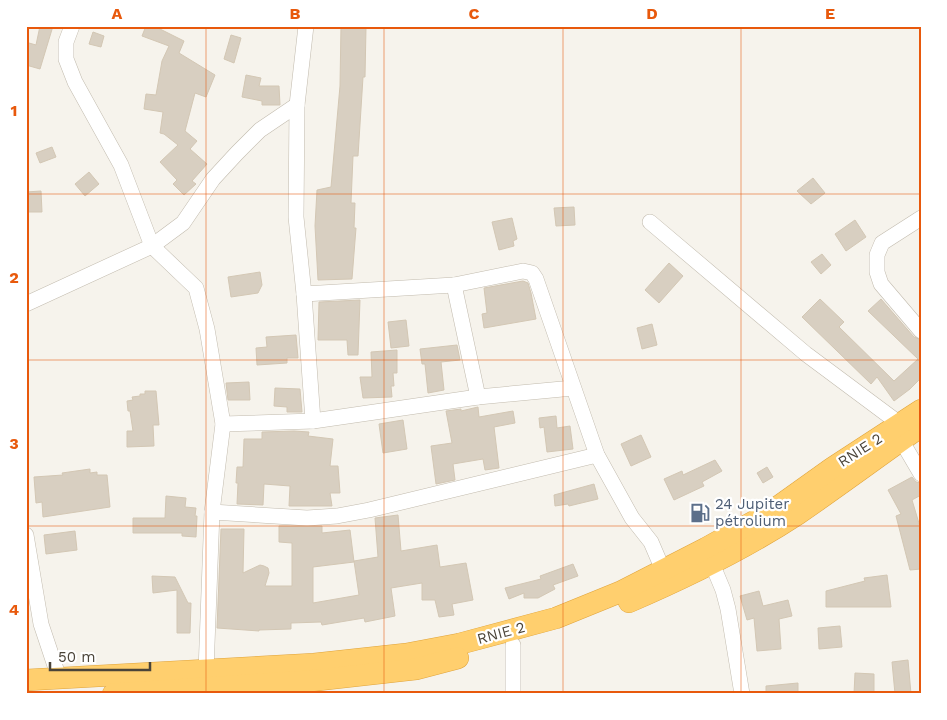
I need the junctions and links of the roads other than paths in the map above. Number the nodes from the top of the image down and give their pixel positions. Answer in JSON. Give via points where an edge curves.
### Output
{"nodes":[{"id":1,"x":72,"y":26,"type":"edge"},
{"id":2,"x":306,"y":26,"type":"edge"},
{"id":3,"x":297,"y":105,"type":"junction"},
{"id":4,"x":921,"y":218,"type":"edge"},
{"id":5,"x":650,"y":222,"type":"dead end"},
{"id":6,"x":152,"y":246,"type":"junction"},
{"id":7,"x":454,"y":285,"type":"junction"},
{"id":8,"x":304,"y":294,"type":"junction"},
{"id":9,"x":26,"y":304,"type":"edge"},
{"id":10,"x":921,"y":330,"type":"edge"},
{"id":11,"x":574,"y":388,"type":"junction"},
{"id":12,"x":478,"y":397,"type":"junction"},
{"id":13,"x":921,"y":410,"type":"edge"},
{"id":14,"x":313,"y":421,"type":"junction"},
{"id":15,"x":223,"y":424,"type":"junction"},
{"id":16,"x":907,"y":430,"type":"edge"},
{"id":17,"x":597,"y":455,"type":"junction"},
{"id":18,"x":921,"y":474,"type":"edge"},
{"id":19,"x":212,"y":512,"type":"junction"},
{"id":20,"x":26,"y":535,"type":"edge"},
{"id":21,"x":709,"y":556,"type":"junction"},
{"id":22,"x":663,"y":570,"type":"junction"},
{"id":23,"x":26,"y":617,"type":"edge"},
{"id":24,"x":41,"y":624,"type":"junction"},
{"id":25,"x":514,"y":645,"type":"junction"},
{"id":26,"x":206,"y":671,"type":"junction"},
{"id":27,"x":59,"y":678,"type":"junction"},
{"id":28,"x":26,"y":680,"type":"edge"},
{"id":29,"x":241,"y":689,"type":"edge"},
{"id":30,"x":113,"y":694,"type":"edge"},
{"id":31,"x":513,"y":694,"type":"edge"},
{"id":32,"x":742,"y":694,"type":"edge"}],
"edges":[{"from":1,"to":6,"type":"street","via":[[66,42],[66,59],[121,165]]},
{"from":2,"to":3,"type":"street"},
{"from":3,"to":6,"type":"street","via":[[260,130],[213,179],[183,223]]},
{"from":3,"to":8,"type":"street","via":[[296,217]]},
{"from":4,"to":10,"type":"street","via":[[882,243],[877,256],[881,284]]},
{"from":5,"to":16,"type":"street","via":[[806,354]]},
{"from":6,"to":9,"type":"street"},
{"from":6,"to":15,"type":"street","via":[[196,288],[207,328]]},
{"from":7,"to":8,"type":"street"},
{"from":7,"to":11,"type":"street","via":[[523,271],[532,273]]},
{"from":7,"to":12,"type":"street"},
{"from":8,"to":14,"type":"street"},
{"from":11,"to":12,"type":"street"},
{"from":11,"to":17,"type":"street"},
{"from":12,"to":14,"type":"street"},
{"from":13,"to":16,"type":"highway","name":"RNIE 2","number":"RNIE 2"},
{"from":14,"to":15,"type":"street"},
{"from":15,"to":19,"type":"street"},
{"from":16,"to":18,"type":"street"},
{"from":16,"to":21,"type":"highway","name":"RNIE 2","number":"RNIE 2","via":[[797,514]]},
{"from":17,"to":19,"type":"street","via":[[337,516],[307,518]]},
{"from":17,"to":22,"type":"street","via":[[632,518],[651,542]]},
{"from":19,"to":26,"type":"street"},
{"from":20,"to":24,"type":"street"},
{"from":21,"to":22,"type":"highway","name":"RNIE 2","number":"RNIE 2"},
{"from":21,"to":25,"type":"highway","name":"RNIE 2","number":"RNIE 2","via":[[673,583]]},
{"from":21,"to":32,"type":"street","via":[[728,609]]},
{"from":22,"to":26,"type":"highway","name":"RNIE 2","number":"RNIE 2","via":[[556,618],[459,644],[314,664]]},
{"from":23,"to":24,"type":"street"},
{"from":24,"to":27,"type":"street"},
{"from":25,"to":29,"type":"highway","name":"RNIE 2","number":"RNIE 2","via":[[416,668]]},
{"from":25,"to":31,"type":"street"},
{"from":26,"to":27,"type":"highway","name":"RNIE 2","number":"RNIE 2"},
{"from":27,"to":28,"type":"highway","name":"RNIE 2","number":"RNIE 2"},
{"from":29,"to":30,"type":"highway","name":"RNIE 2","number":"RNIE 2"}]}
